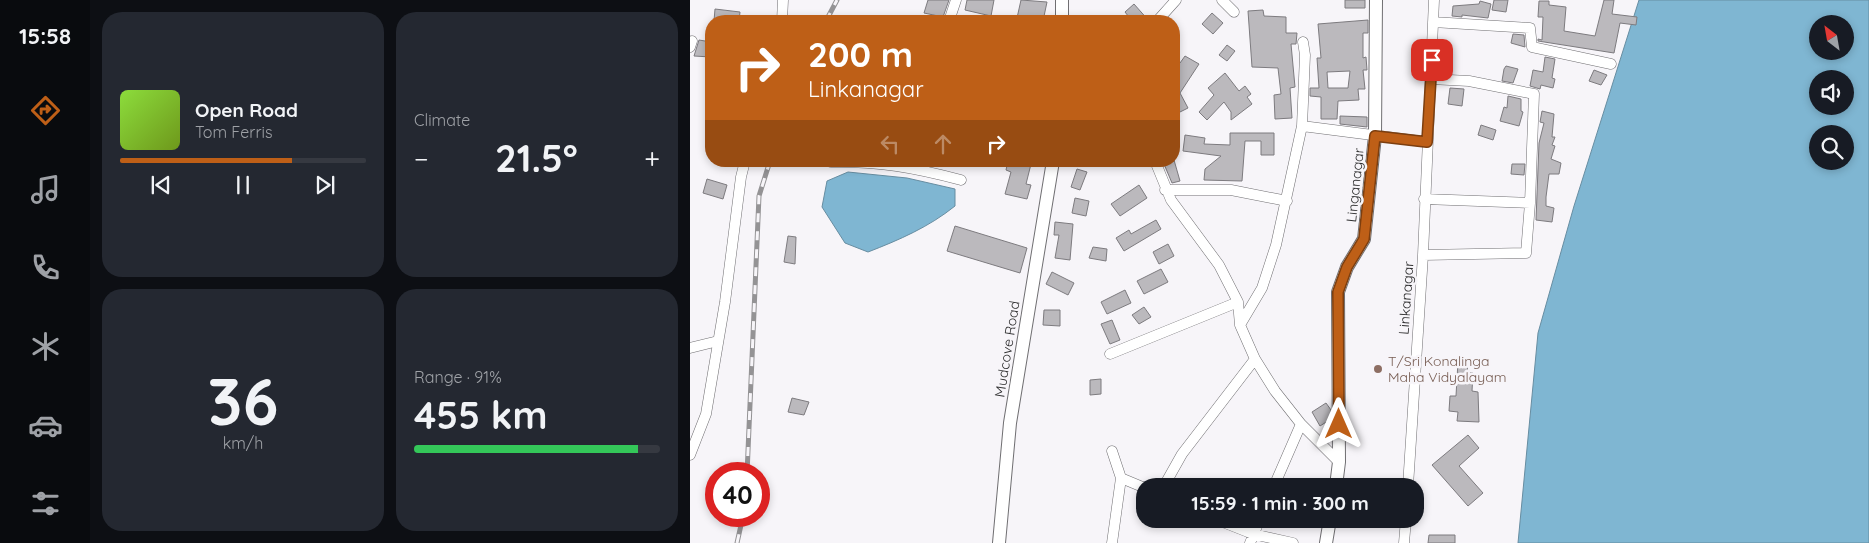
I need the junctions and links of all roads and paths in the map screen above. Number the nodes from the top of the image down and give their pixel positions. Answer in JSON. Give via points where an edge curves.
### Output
{"nodes":[{"id":1,"x":783,"y":0,"type":"edge"},
{"id":2,"x":956,"y":0,"type":"edge"},
{"id":3,"x":1176,"y":0,"type":"edge"},
{"id":4,"x":1222,"y":0,"type":"edge"},
{"id":5,"x":1376,"y":0,"type":"edge"},
{"id":6,"x":1434,"y":0,"type":"edge"},
{"id":7,"x":1234,"y":12,"type":"dead end"},
{"id":8,"x":782,"y":15,"type":"edge"},
{"id":9,"x":951,"y":15,"type":"edge"},
{"id":10,"x":1163,"y":15,"type":"edge"},
{"id":11,"x":1433,"y":22,"type":"junction"},
{"id":12,"x":1303,"y":42,"type":"dead end"},
{"id":13,"x":1611,"y":64,"type":"dead end"},
{"id":14,"x":1431,"y":79,"type":"junction"},
{"id":15,"x":1302,"y":126,"type":"junction"},
{"id":16,"x":1375,"y":136,"type":"junction"},
{"id":17,"x":1427,"y":142,"type":"junction"},
{"id":18,"x":744,"y":167,"type":"edge"},
{"id":19,"x":924,"y":167,"type":"edge"},
{"id":20,"x":1052,"y":167,"type":"edge"},
{"id":21,"x":1157,"y":167,"type":"edge"},
{"id":22,"x":960,"y":180,"type":"dead end"},
{"id":23,"x":1165,"y":190,"type":"junction"},
{"id":24,"x":1424,"y":199,"type":"junction"},
{"id":25,"x":1287,"y":201,"type":"junction"},
{"id":26,"x":1530,"y":203,"type":"junction"},
{"id":27,"x":1423,"y":255,"type":"junction"},
{"id":28,"x":1238,"y":302,"type":"junction"},
{"id":29,"x":1240,"y":325,"type":"junction"},
{"id":30,"x":718,"y":341,"type":"junction"},
{"id":31,"x":690,"y":348,"type":"edge"},
{"id":32,"x":1110,"y":354,"type":"dead end"},
{"id":33,"x":1255,"y":359,"type":"junction"},
{"id":34,"x":1301,"y":424,"type":"junction"},
{"id":35,"x":1112,"y":451,"type":"dead end"},
{"id":36,"x":690,"y":455,"type":"edge"},
{"id":37,"x":1340,"y":462,"type":"junction"},
{"id":38,"x":1120,"y":478,"type":"junction"},
{"id":39,"x":1168,"y":478,"type":"edge"},
{"id":40,"x":1277,"y":478,"type":"edge"},
{"id":41,"x":1337,"y":478,"type":"edge"},
{"id":42,"x":1409,"y":478,"type":"edge"},
{"id":43,"x":1136,"y":484,"type":"edge"},
{"id":44,"x":1233,"y":528,"type":"edge"},
{"id":45,"x":1328,"y":528,"type":"edge"},
{"id":46,"x":1405,"y":528,"type":"edge"},
{"id":47,"x":1252,"y":538,"type":"edge"},
{"id":48,"x":999,"y":543,"type":"edge"},
{"id":49,"x":1112,"y":543,"type":"edge"},
{"id":50,"x":1293,"y":543,"type":"edge"},
{"id":51,"x":1326,"y":543,"type":"edge"},
{"id":52,"x":1404,"y":543,"type":"edge"}],
"edges":[{"from":1,"to":8,"type":"street"},
{"from":2,"to":9,"type":"street"},
{"from":3,"to":10,"type":"street"},
{"from":4,"to":7,"type":"street"},
{"from":5,"to":16,"type":"street","name":"Linganagar"},
{"from":6,"to":11,"type":"street","name":"Linkanagar"},
{"from":11,"to":13,"type":"street","via":[[1530,28],[1532,47]]},
{"from":11,"to":14,"type":"street","name":"Linkanagar"},
{"from":12,"to":15,"type":"street"},
{"from":14,"to":17,"type":"street","name":"Linkanagar"},
{"from":14,"to":26,"type":"street","via":[[1469,81],[1534,94]]},
{"from":15,"to":16,"type":"street"},
{"from":15,"to":25,"type":"street"},
{"from":16,"to":17,"type":"street"},
{"from":16,"to":37,"type":"street","name":"Linganagar","via":[[1364,239],[1347,267],[1338,292]]},
{"from":17,"to":24,"type":"street","name":"Linkanagar"},
{"from":18,"to":30,"type":"street"},
{"from":19,"to":22,"type":"street"},
{"from":20,"to":48,"type":"street","name":"Mudcove Road","via":[[1010,423]]},
{"from":21,"to":23,"type":"street"},
{"from":23,"to":25,"type":"street","via":[[1231,190]]},
{"from":23,"to":28,"type":"street","via":[[1219,265]]},
{"from":24,"to":26,"type":"street"},
{"from":24,"to":27,"type":"street","name":"Linkanagar"},
{"from":25,"to":29,"type":"street","via":[[1262,288]]},
{"from":26,"to":27,"type":"street","via":[[1526,254]]},
{"from":27,"to":42,"type":"street","name":"Linkanagar"},
{"from":28,"to":29,"type":"street"},
{"from":28,"to":32,"type":"street"},
{"from":29,"to":33,"type":"street"},
{"from":30,"to":31,"type":"street"},
{"from":30,"to":36,"type":"street","via":[[706,414]]},
{"from":33,"to":34,"type":"street"},
{"from":33,"to":39,"type":"street","via":[[1182,454]]},
{"from":34,"to":37,"type":"street"},
{"from":34,"to":40,"type":"street"},
{"from":35,"to":38,"type":"street"},
{"from":37,"to":41,"type":"street","name":"Linganagar"},
{"from":38,"to":43,"type":"street"},
{"from":38,"to":49,"type":"street"},
{"from":44,"to":47,"type":"street"},
{"from":45,"to":51,"type":"street"},
{"from":46,"to":52,"type":"street"},
{"from":47,"to":50,"type":"street"}]}
